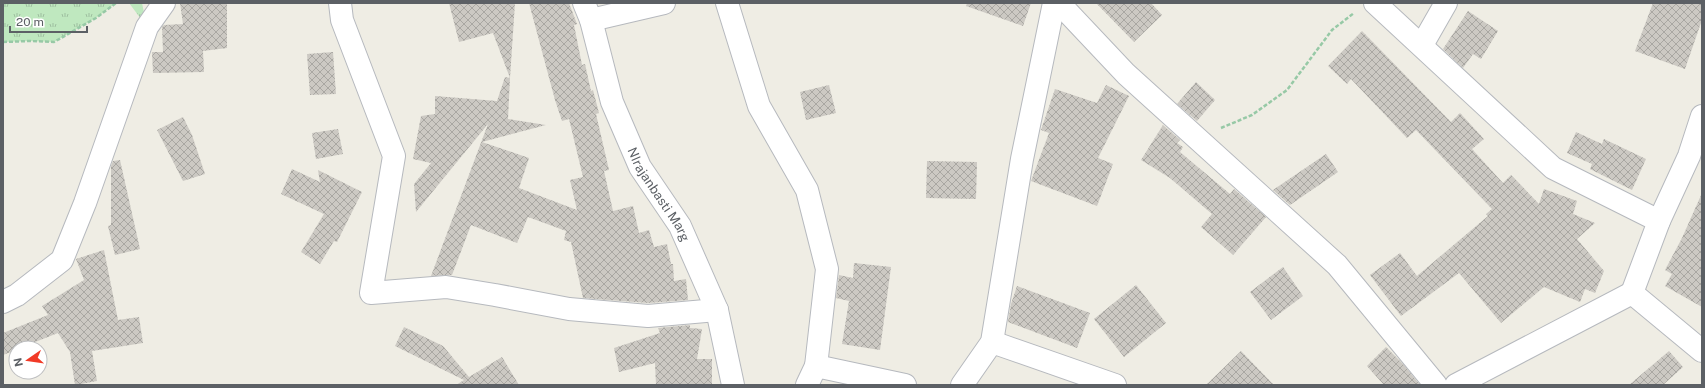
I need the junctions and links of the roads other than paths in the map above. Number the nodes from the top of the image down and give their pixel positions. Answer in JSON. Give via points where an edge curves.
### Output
{"nodes":[{"id":1,"x":164,"y":3,"type":"edge"},
{"id":2,"x":340,"y":3,"type":"edge"},
{"id":3,"x":664,"y":3,"type":"edge"},
{"id":4,"x":727,"y":3,"type":"edge"},
{"id":5,"x":1054,"y":3,"type":"edge"},
{"id":6,"x":1059,"y":3,"type":"edge"},
{"id":7,"x":1375,"y":3,"type":"edge"},
{"id":8,"x":1446,"y":3,"type":"edge"},
{"id":9,"x":588,"y":12,"type":"edge"},
{"id":10,"x":1422,"y":45,"type":"junction"},
{"id":11,"x":1702,"y":116,"type":"edge"},
{"id":12,"x":1659,"y":221,"type":"junction"},
{"id":13,"x":1632,"y":293,"type":"junction"},
{"id":14,"x":3,"y":302,"type":"edge"},
{"id":15,"x":717,"y":310,"type":"junction"},
{"id":16,"x":992,"y":342,"type":"junction"},
{"id":17,"x":1702,"y":351,"type":"edge"},
{"id":18,"x":811,"y":375,"type":"edge"},
{"id":19,"x":733,"y":385,"type":"edge"},
{"id":20,"x":905,"y":385,"type":"edge"},
{"id":21,"x":962,"y":385,"type":"edge"},
{"id":22,"x":1115,"y":385,"type":"edge"},
{"id":23,"x":1436,"y":385,"type":"edge"},
{"id":24,"x":1456,"y":385,"type":"edge"}],
"edges":[{"from":1,"to":14,"type":"street","via":[[147,27],[85,203],[62,260],[17,295]]},
{"from":2,"to":15,"type":"street","via":[[342,20],[394,156],[371,293],[446,287],[569,309],[648,316]]},
{"from":3,"to":9,"type":"street"},
{"from":4,"to":18,"type":"street","via":[[759,106],[807,190],[827,269]]},
{"from":5,"to":16,"type":"street","via":[[1022,159]]},
{"from":6,"to":23,"type":"street","via":[[1126,74],[1336,264]]},
{"from":7,"to":10,"type":"street"},
{"from":8,"to":10,"type":"street"},
{"from":9,"to":15,"type":"street","name":"NIrajanbasti Marg","via":[[612,102],[640,167],[680,226]]},
{"from":10,"to":12,"type":"street","via":[[1553,168]]},
{"from":11,"to":12,"type":"street","via":[[1689,156]]},
{"from":12,"to":13,"type":"street"},
{"from":13,"to":17,"type":"street"},
{"from":13,"to":24,"type":"street"},
{"from":15,"to":19,"type":"street","name":"NIrajanbasti Marg"},
{"from":16,"to":21,"type":"street"},
{"from":16,"to":22,"type":"street"},
{"from":18,"to":20,"type":"street"}]}
